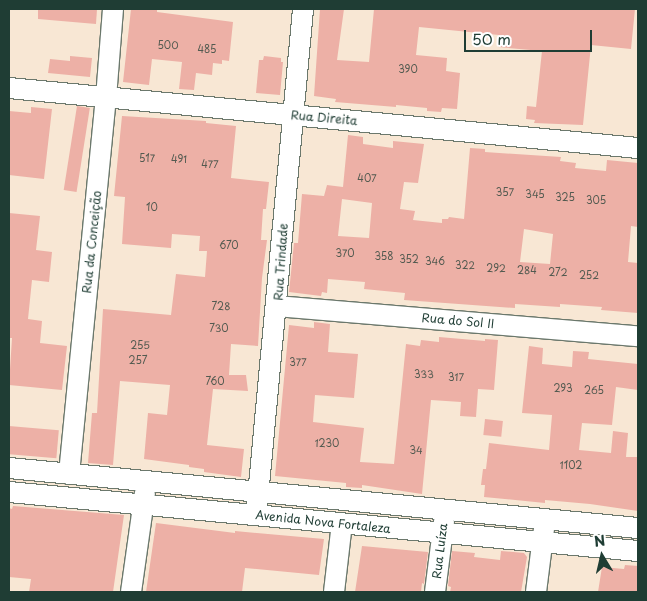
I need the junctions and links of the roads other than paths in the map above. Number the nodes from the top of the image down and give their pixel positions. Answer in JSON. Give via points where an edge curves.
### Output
{"nodes":[{"id":1,"x":113,"y":9,"type":"edge"},
{"id":2,"x":303,"y":9,"type":"edge"},
{"id":3,"x":9,"y":88,"type":"edge"},
{"id":4,"x":106,"y":98,"type":"junction"},
{"id":5,"x":292,"y":115,"type":"junction"},
{"id":6,"x":638,"y":148,"type":"edge"},
{"id":7,"x":277,"y":306,"type":"junction"},
{"id":8,"x":638,"y":336,"type":"edge"},
{"id":9,"x":9,"y":468,"type":"edge"},
{"id":10,"x":69,"y":474,"type":"junction"},
{"id":11,"x":146,"y":482,"type":"junction"},
{"id":12,"x":9,"y":492,"type":"edge"},
{"id":13,"x":259,"y":493,"type":"junction"},
{"id":14,"x":144,"y":505,"type":"junction"},
{"id":15,"x":446,"y":510,"type":"junction"},
{"id":16,"x":257,"y":515,"type":"junction"},
{"id":17,"x":545,"y":519,"type":"junction"},
{"id":18,"x":342,"y":523,"type":"junction"},
{"id":19,"x":638,"y":528,"type":"edge"},
{"id":20,"x":442,"y":534,"type":"junction"},
{"id":21,"x":542,"y":542,"type":"junction"},
{"id":22,"x":638,"y":551,"type":"edge"},
{"id":23,"x":131,"y":592,"type":"edge"},
{"id":24,"x":334,"y":592,"type":"edge"},
{"id":25,"x":435,"y":592,"type":"edge"},
{"id":26,"x":536,"y":592,"type":"edge"}],
"edges":[{"from":1,"to":4,"type":"street","name":"Rua da Conceição"},
{"from":2,"to":5,"type":"street","name":"Rua Trindade"},
{"from":3,"to":4,"type":"street","name":"Rua Direita"},
{"from":4,"to":5,"type":"street","name":"Rua Direita"},
{"from":4,"to":10,"type":"street","name":"Rua da Conceição"},
{"from":5,"to":6,"type":"street","name":"Rua Direita"},
{"from":5,"to":7,"type":"street","name":"Rua Trindade"},
{"from":7,"to":8,"type":"street","name":"Rua do Sol II"},
{"from":7,"to":13,"type":"street","name":"Rua Trindade"},
{"from":9,"to":10,"type":"street","name":"Avenida Nova Fortaleza"},
{"from":10,"to":11,"type":"street","name":"Avenida Nova Fortaleza"},
{"from":11,"to":13,"type":"street","name":"Avenida Nova Fortaleza"},
{"from":11,"to":14,"type":"street"},
{"from":12,"to":14,"type":"street","name":"Avenida Nova Fortaleza"},
{"from":13,"to":15,"type":"street","name":"Avenida Nova Fortaleza"},
{"from":13,"to":16,"type":"street","name":"Rua Trindade"},
{"from":14,"to":16,"type":"street","name":"Avenida Nova Fortaleza"},
{"from":14,"to":23,"type":"street"},
{"from":15,"to":17,"type":"street","name":"Avenida Nova Fortaleza"},
{"from":15,"to":20,"type":"street","name":"Rua Luíza"},
{"from":16,"to":18,"type":"street","name":"Avenida Nova Fortaleza"},
{"from":17,"to":19,"type":"street","name":"Avenida Nova Fortaleza"},
{"from":17,"to":21,"type":"street"},
{"from":18,"to":20,"type":"street","name":"Avenida Nova Fortaleza"},
{"from":18,"to":24,"type":"street"},
{"from":20,"to":21,"type":"street","name":"Avenida Nova Fortaleza"},
{"from":20,"to":25,"type":"street","name":"Rua Luíza"},
{"from":21,"to":22,"type":"street","name":"Avenida Nova Fortaleza"},
{"from":21,"to":26,"type":"street"}]}
